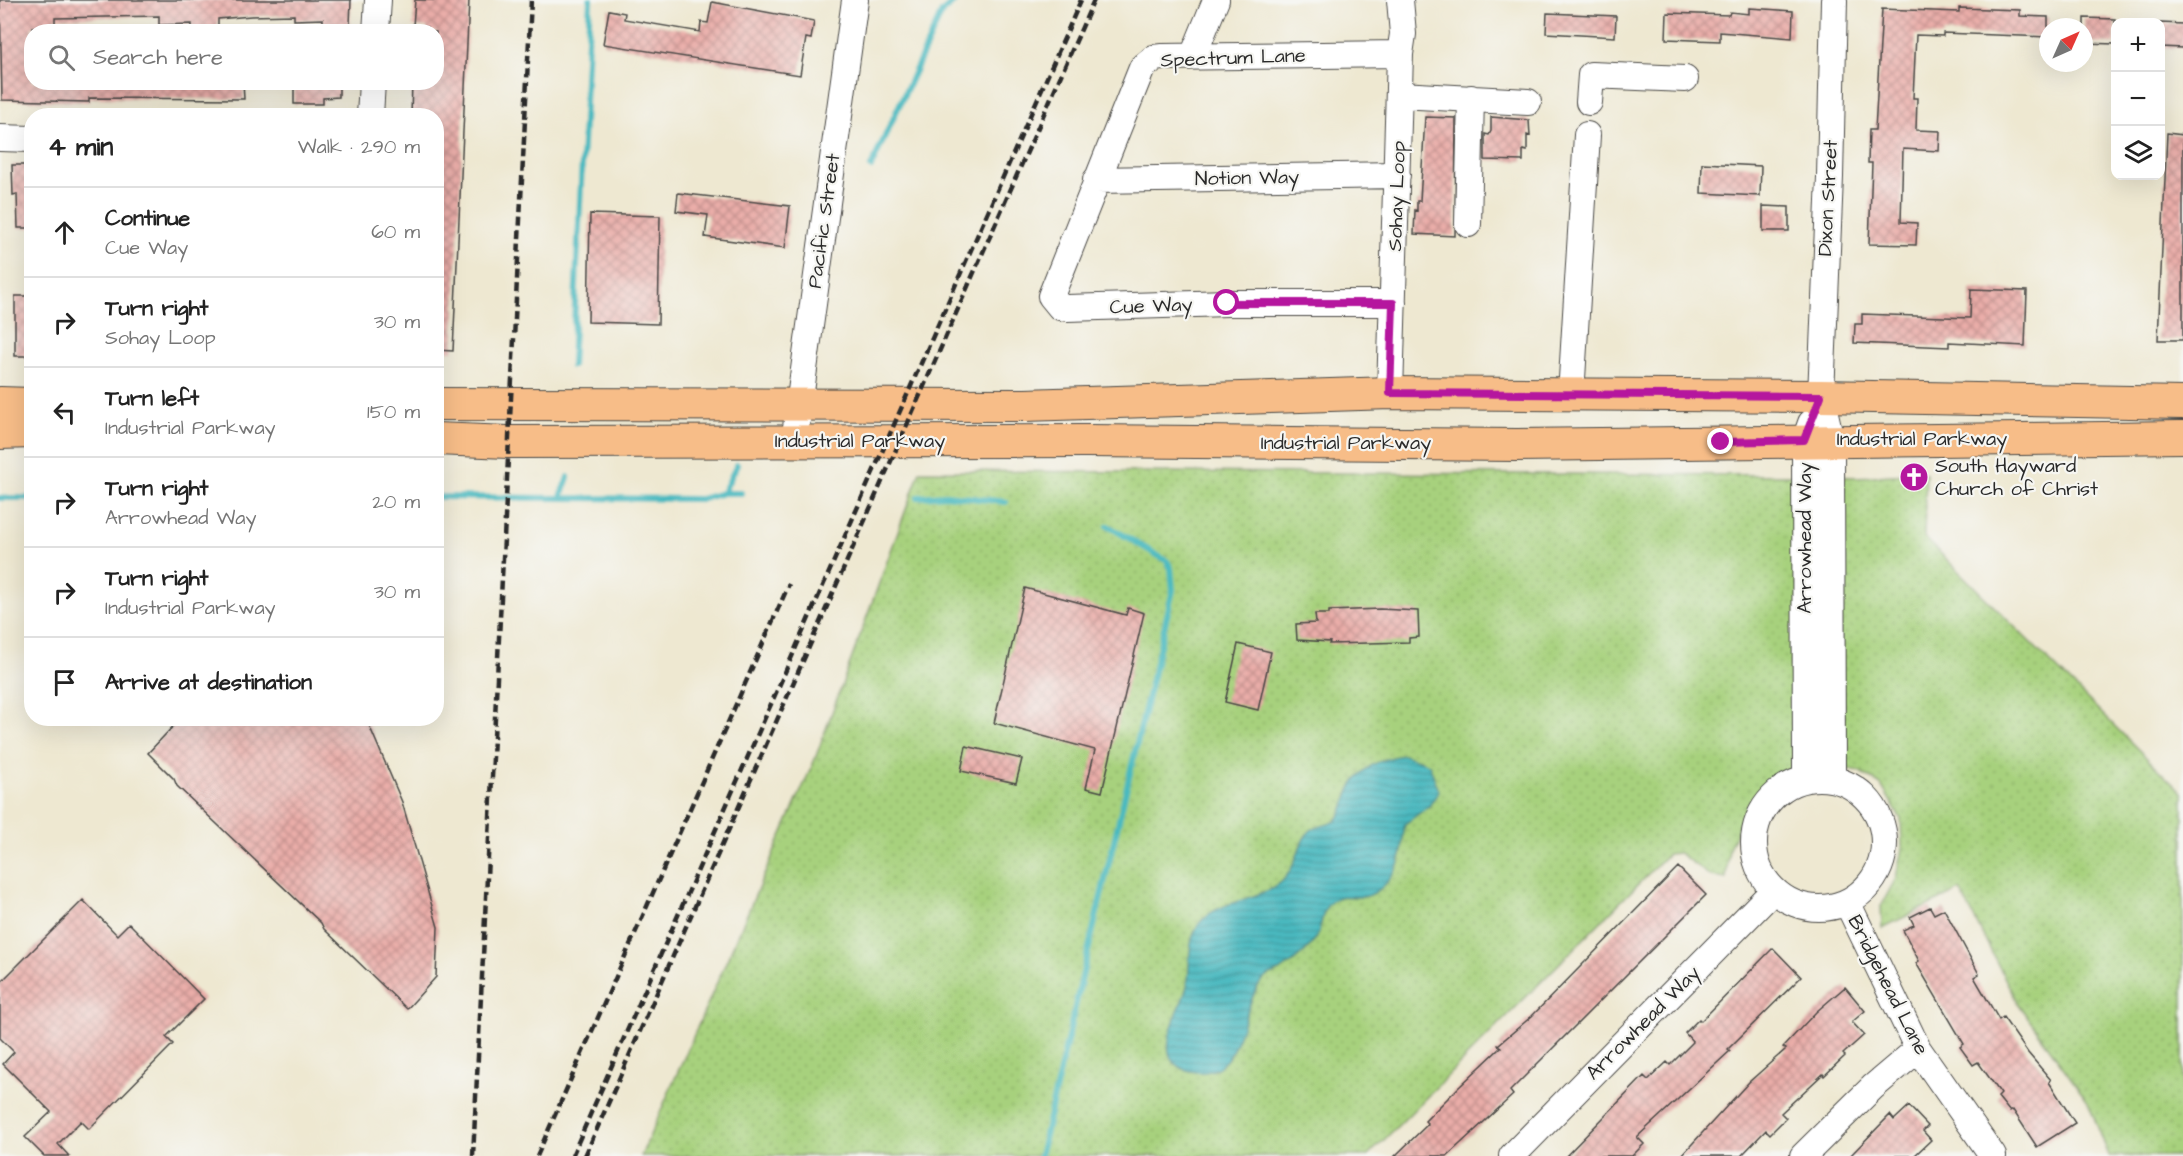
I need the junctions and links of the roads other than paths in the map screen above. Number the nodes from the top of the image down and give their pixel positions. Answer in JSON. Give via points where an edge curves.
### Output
{"nodes":[{"id":1,"x":378,"y":0,"type":"edge"},
{"id":2,"x":855,"y":0,"type":"edge"},
{"id":3,"x":1216,"y":0,"type":"edge"},
{"id":4,"x":1400,"y":0,"type":"edge"},
{"id":5,"x":1834,"y":0,"type":"edge"},
{"id":6,"x":376,"y":24,"type":"edge"},
{"id":7,"x":1400,"y":54,"type":"junction"},
{"id":8,"x":1193,"y":57,"type":"junction"},
{"id":9,"x":1685,"y":79,"type":"dead end"},
{"id":10,"x":372,"y":90,"type":"edge"},
{"id":11,"x":1400,"y":95,"type":"junction"},
{"id":12,"x":1471,"y":98,"type":"junction"},
{"id":13,"x":1528,"y":102,"type":"dead end"},
{"id":14,"x":1589,"y":102,"type":"dead end"},
{"id":15,"x":370,"y":108,"type":"edge"},
{"id":16,"x":1587,"y":135,"type":"dead end"},
{"id":17,"x":0,"y":138,"type":"edge"},
{"id":18,"x":24,"y":139,"type":"edge"},
{"id":19,"x":1397,"y":176,"type":"junction"},
{"id":20,"x":1096,"y":180,"type":"junction"},
{"id":21,"x":1467,"y":224,"type":"dead end"},
{"id":22,"x":1054,"y":303,"type":"joint"},
{"id":23,"x":1393,"y":303,"type":"junction"},
{"id":24,"x":1390,"y":393,"type":"junction"},
{"id":25,"x":1570,"y":395,"type":"junction"},
{"id":26,"x":1821,"y":396,"type":"junction"},
{"id":27,"x":0,"y":403,"type":"edge"},
{"id":28,"x":2183,"y":403,"type":"edge"},
{"id":29,"x":24,"y":404,"type":"edge"},
{"id":30,"x":444,"y":404,"type":"edge"},
{"id":31,"x":797,"y":406,"type":"junction"},
{"id":32,"x":24,"y":432,"type":"edge"},
{"id":33,"x":0,"y":433,"type":"edge"},
{"id":34,"x":2183,"y":437,"type":"edge"},
{"id":35,"x":444,"y":439,"type":"edge"},
{"id":36,"x":1818,"y":440,"type":"junction"},
{"id":37,"x":794,"y":442,"type":"junction"},
{"id":38,"x":1806,"y":778,"type":"junction"},
{"id":39,"x":1832,"y":778,"type":"junction"},
{"id":40,"x":1774,"y":890,"type":"junction"},
{"id":41,"x":1847,"y":902,"type":"junction"},
{"id":42,"x":1918,"y":1049,"type":"junction"},
{"id":43,"x":1512,"y":1156,"type":"edge"},
{"id":44,"x":1803,"y":1156,"type":"edge"},
{"id":45,"x":1993,"y":1156,"type":"edge"}],
"edges":[{"from":1,"to":6,"type":"street"},
{"from":2,"to":31,"type":"street","name":"Pacific Street"},
{"from":3,"to":8,"type":"street"},
{"from":4,"to":7,"type":"street","name":"Sohay Loop"},
{"from":5,"to":26,"type":"street","name":"Dixon Street"},
{"from":7,"to":8,"type":"street","name":"Spectrum Lane"},
{"from":7,"to":11,"type":"street","name":"Sohay Loop"},
{"from":8,"to":20,"type":"street","name":"Spectrum Lane","via":[[1154,58],[1142,68]]},
{"from":9,"to":14,"type":"street","via":[[1591,75]]},
{"from":10,"to":15,"type":"street"},
{"from":11,"to":12,"type":"street"},
{"from":11,"to":19,"type":"street","name":"Sohay Loop"},
{"from":12,"to":13,"type":"street"},
{"from":12,"to":21,"type":"street"},
{"from":16,"to":25,"type":"street"},
{"from":17,"to":18,"type":"street"},
{"from":19,"to":20,"type":"street","name":"Notion Way"},
{"from":19,"to":23,"type":"street","name":"Sohay Loop"},
{"from":20,"to":22,"type":"street","name":"Spectrum Lane","via":[[1052,288],[1050,296]]},
{"from":22,"to":23,"type":"street","name":"Cue Way","via":[[1067,308]]},
{"from":23,"to":24,"type":"street","name":"Sohay Loop"},
{"from":24,"to":25,"type":"main road","name":"Industrial Parkway"},
{"from":24,"to":31,"type":"main road","name":"Industrial Parkway","via":[[1025,405]]},
{"from":25,"to":26,"type":"main road","name":"Industrial Parkway"},
{"from":26,"to":28,"type":"main road","name":"Industrial Parkway"},
{"from":26,"to":36,"type":"street","name":"Arrowhead Way"},
{"from":27,"to":29,"type":"main road"},
{"from":30,"to":31,"type":"main road","name":"Industrial Parkway"},
{"from":31,"to":37,"type":"street","name":"Pacific Street"},
{"from":32,"to":33,"type":"main road"},
{"from":34,"to":36,"type":"main road","name":"Industrial Parkway"},
{"from":35,"to":37,"type":"main road","name":"Industrial Parkway"},
{"from":36,"to":37,"type":"main road","name":"Industrial Parkway","via":[[1522,445]]},
{"from":36,"to":38,"type":"street","name":"Arrowhead Way"},
{"from":36,"to":39,"type":"street","name":"Arrowhead Way"},
{"from":38,"to":39,"type":"street"},
{"from":38,"to":40,"type":"street","via":[[1776,793],[1763,808],[1755,827],[1757,866]]},
{"from":39,"to":41,"type":"street","via":[[1865,796],[1883,831],[1884,851],[1876,875]]},
{"from":40,"to":41,"type":"street","via":[[1792,903],[1808,907],[1829,908]]},
{"from":40,"to":43,"type":"street","name":"Arrowhead Way"},
{"from":41,"to":42,"type":"street","name":"Bridgehead Lane"},
{"from":42,"to":44,"type":"street"},
{"from":42,"to":45,"type":"street","name":"Bridgehead Lane"}]}
